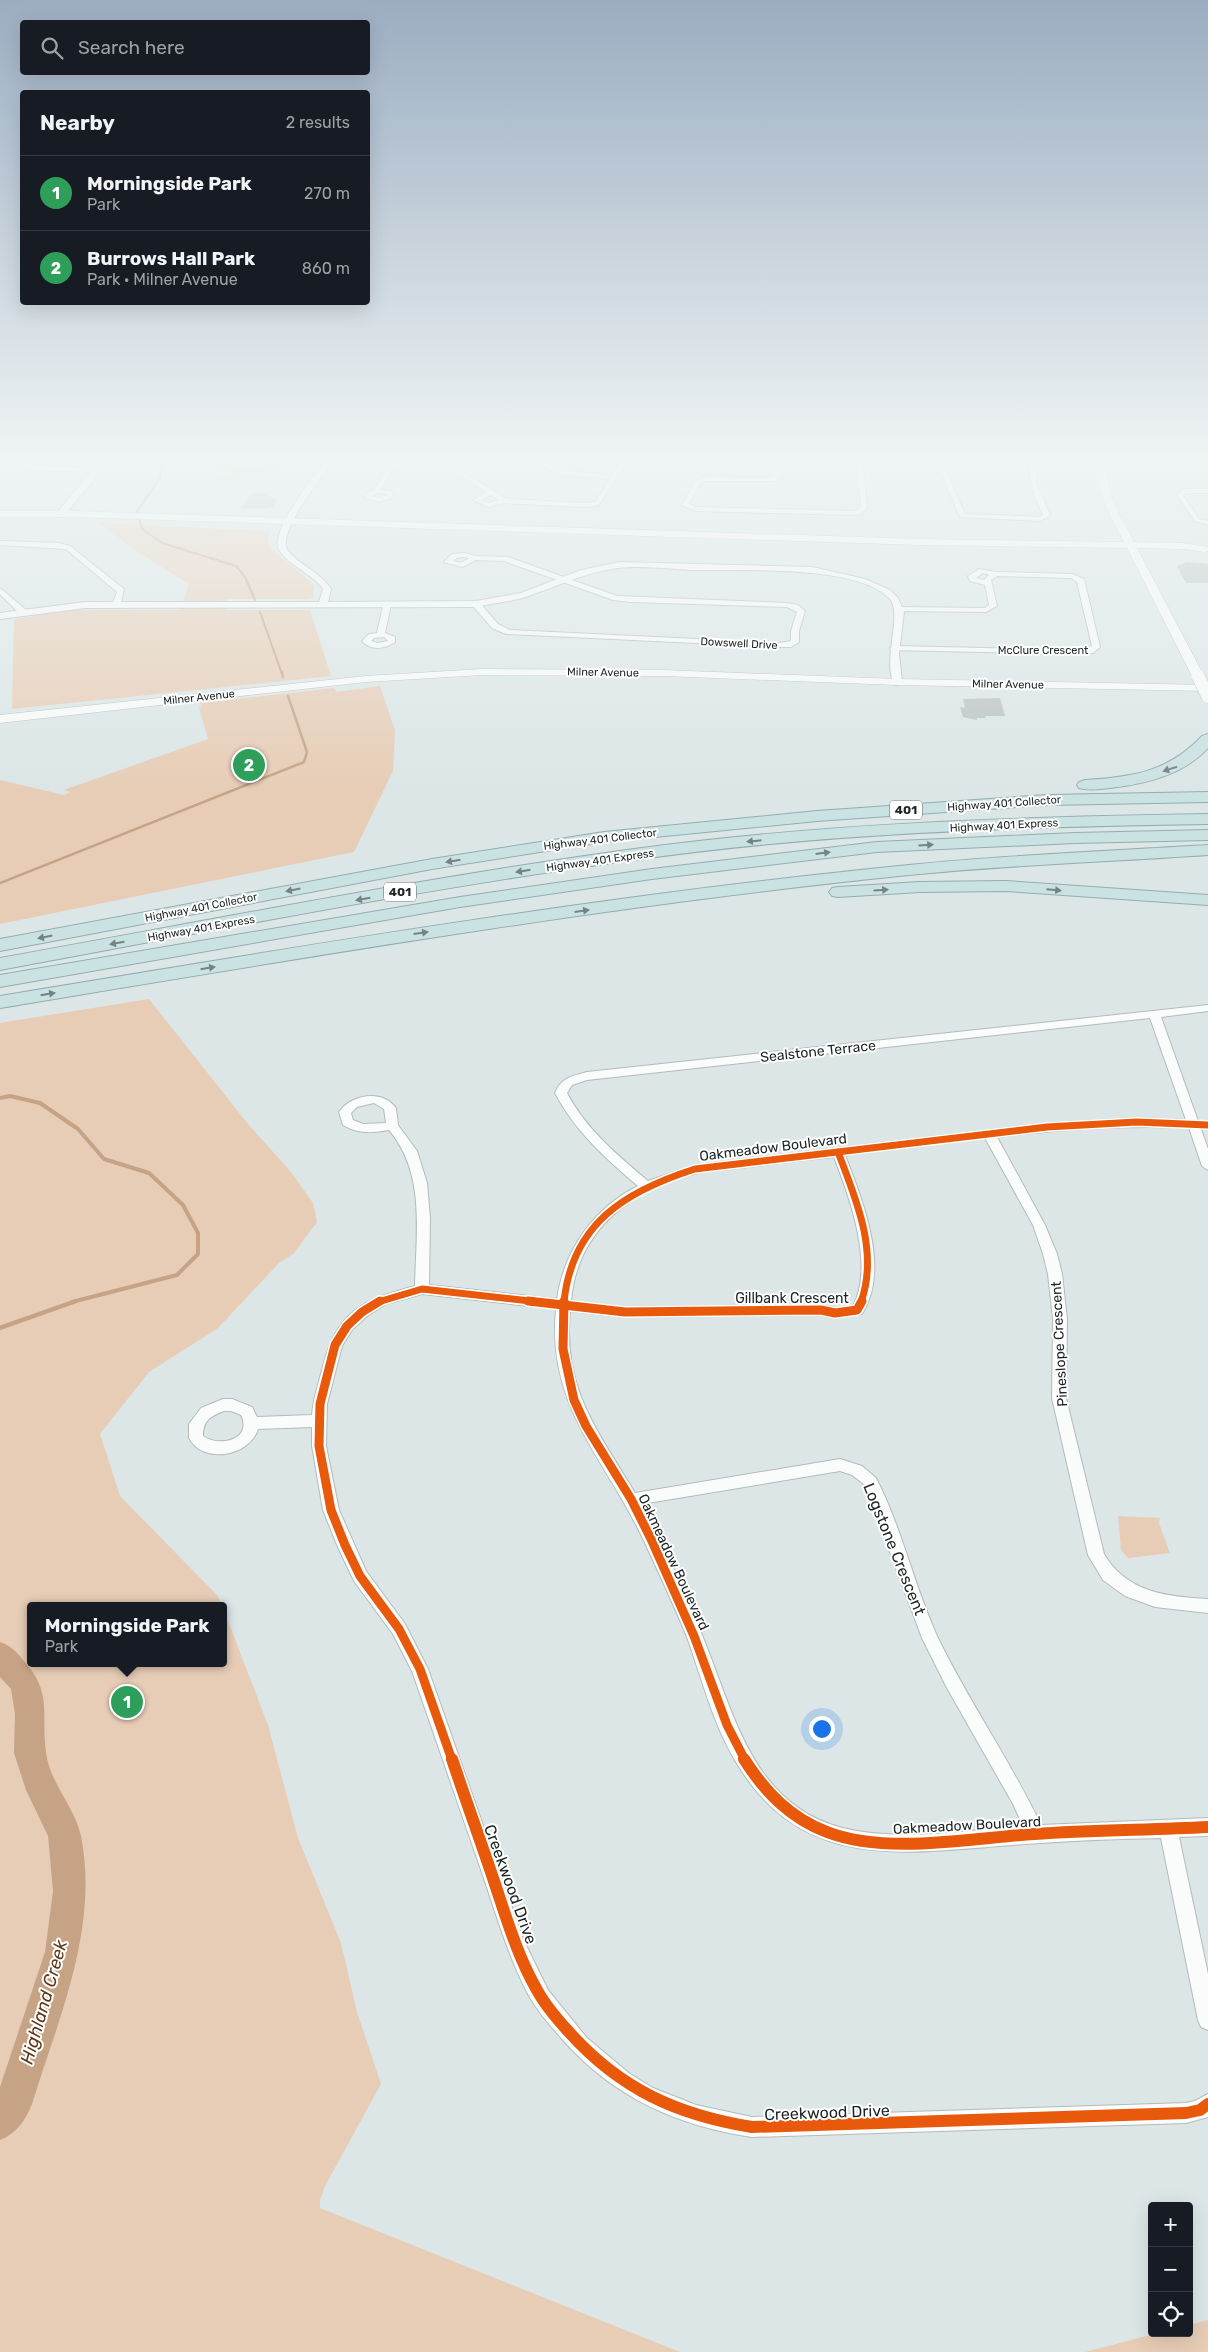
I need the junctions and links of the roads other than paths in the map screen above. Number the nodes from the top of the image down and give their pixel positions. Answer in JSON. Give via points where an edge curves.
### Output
{"nodes":[{"id":1,"x":97,"y":571,"type":"edge"},
{"id":2,"x":310,"y":571,"type":"edge"},
{"id":3,"x":539,"y":571,"type":"edge"},
{"id":4,"x":591,"y":571,"type":"edge"},
{"id":5,"x":817,"y":571,"type":"edge"},
{"id":6,"x":1144,"y":571,"type":"edge"},
{"id":7,"x":996,"y":574,"type":"junction"},
{"id":8,"x":1160,"y":578,"type":"dead end"},
{"id":9,"x":564,"y":580,"type":"junction"},
{"id":10,"x":988,"y":584,"type":"junction"},
{"id":11,"x":0,"y":590,"type":"edge"},
{"id":12,"x":1154,"y":590,"type":"junction"},
{"id":13,"x":323,"y":604,"type":"junction"},
{"id":14,"x":387,"y":604,"type":"junction"},
{"id":15,"x":476,"y":604,"type":"junction"},
{"id":16,"x":116,"y":605,"type":"junction"},
{"id":17,"x":900,"y":609,"type":"junction"},
{"id":18,"x":22,"y":612,"type":"junction"},
{"id":19,"x":0,"y":616,"type":"edge"},
{"id":20,"x":381,"y":635,"type":"dead end"},
{"id":21,"x":894,"y":648,"type":"junction"},
{"id":22,"x":1197,"y":649,"type":"dead end"},
{"id":23,"x":1203,"y":673,"type":"edge"},
{"id":24,"x":897,"y":682,"type":"junction"},
{"id":25,"x":1208,"y":688,"type":"edge"},
{"id":26,"x":1208,"y":696,"type":"edge"},
{"id":27,"x":0,"y":719,"type":"edge"},
{"id":28,"x":1208,"y":739,"type":"edge"},
{"id":29,"x":1208,"y":786,"type":"edge"},
{"id":30,"x":1208,"y":796,"type":"edge"},
{"id":31,"x":921,"y":798,"type":"junction"},
{"id":32,"x":1208,"y":808,"type":"edge"},
{"id":33,"x":1208,"y":819,"type":"edge"},
{"id":34,"x":1208,"y":835,"type":"edge"},
{"id":35,"x":802,"y":836,"type":"junction"},
{"id":36,"x":604,"y":837,"type":"junction"},
{"id":37,"x":1208,"y":849,"type":"edge"},
{"id":38,"x":675,"y":898,"type":"junction"},
{"id":39,"x":1208,"y":900,"type":"edge"},
{"id":40,"x":238,"y":940,"type":"junction"},
{"id":41,"x":0,"y":945,"type":"edge"},
{"id":42,"x":0,"y":964,"type":"edge"},
{"id":43,"x":0,"y":981,"type":"edge"},
{"id":44,"x":0,"y":1002,"type":"edge"},
{"id":45,"x":1208,"y":1008,"type":"edge"},
{"id":46,"x":1154,"y":1013,"type":"junction"},
{"id":47,"x":1194,"y":1124,"type":"junction"},
{"id":48,"x":1208,"y":1125,"type":"edge"},
{"id":49,"x":392,"y":1126,"type":"dead end"},
{"id":50,"x":989,"y":1134,"type":"junction"},
{"id":51,"x":838,"y":1152,"type":"junction"},
{"id":52,"x":1208,"y":1166,"type":"edge"},
{"id":53,"x":646,"y":1186,"type":"junction"},
{"id":54,"x":422,"y":1289,"type":"junction"},
{"id":55,"x":562,"y":1306,"type":"junction"},
{"id":56,"x":318,"y":1421,"type":"junction"},
{"id":57,"x":252,"y":1423,"type":"dead end"},
{"id":58,"x":631,"y":1500,"type":"junction"},
{"id":59,"x":1208,"y":1606,"type":"edge"},
{"id":60,"x":1208,"y":1827,"type":"edge"},
{"id":61,"x":1168,"y":1829,"type":"junction"},
{"id":62,"x":1036,"y":1834,"type":"junction"},
{"id":63,"x":1208,"y":2020,"type":"edge"},
{"id":64,"x":1208,"y":2104,"type":"edge"}],
"edges":[{"from":1,"to":16,"type":"street","via":[[121,591]]},
{"from":2,"to":13,"type":"street","via":[[327,589]]},
{"from":3,"to":9,"type":"street"},
{"from":4,"to":9,"type":"street"},
{"from":5,"to":17,"type":"street","via":[[854,577],[878,587],[896,601]]},
{"from":6,"to":12,"type":"main road"},
{"from":7,"to":10,"type":"street","via":[[987,580]]},
{"from":7,"to":10,"type":"street","name":"McClure Crescent","via":[[982,571],[972,576]]},
{"from":7,"to":21,"type":"street","name":"McClure Crescent","via":[[1065,575],[1081,581],[1095,649],[1080,652]]},
{"from":8,"to":12,"type":"main road","via":[[1167,591]]},
{"from":9,"to":15,"type":"street","via":[[523,596]]},
{"from":9,"to":15,"type":"street","name":"Dowswell Drive","via":[[631,600],[796,606],[801,611],[794,638],[796,642],[780,645],[527,635],[518,639],[496,634]]},
{"from":10,"to":17,"type":"street","via":[[993,606],[986,610]]},
{"from":11,"to":18,"type":"street"},
{"from":12,"to":23,"type":"main road"},
{"from":13,"to":14,"type":"street"},
{"from":13,"to":16,"type":"street"},
{"from":14,"to":15,"type":"street"},
{"from":14,"to":20,"type":"street"},
{"from":16,"to":18,"type":"street","via":[[72,605]]},
{"from":17,"to":21,"type":"street"},
{"from":18,"to":19,"type":"street"},
{"from":21,"to":24,"type":"street"},
{"from":22,"to":23,"type":"main road"},
{"from":23,"to":26,"type":"main road","bridge":true},
{"from":24,"to":25,"type":"main road","name":"Milner Avenue"},
{"from":24,"to":27,"type":"main road","name":"Milner Avenue","via":[[559,671],[459,673],[295,686]]},
{"from":28,"to":31,"type":"highway","one_way":true,"via":[[1179,766],[1143,778]]},
{"from":29,"to":31,"type":"highway"},
{"from":30,"to":36,"type":"highway","name":"Highway 401 Collector","number":"401","via":[[1046,800],[817,816]]},
{"from":31,"to":36,"type":"highway","via":[[648,827]]},
{"from":32,"to":35,"type":"highway","via":[[1097,809],[884,825]]},
{"from":33,"to":35,"type":"highway","name":"Highway 401 Express","number":"401","via":[[1070,821]]},
{"from":40,"to":34,"type":"highway","name":"Highway 401 Express","number":"401","one_way":true,"via":[[527,892],[877,847]]},
{"from":35,"to":42,"type":"highway","name":"Highway 401 Express","number":"401","one_way":true,"via":[[636,854],[470,879]]},
{"from":36,"to":41,"type":"highway","name":"Highway 401 Collector","number":"401","one_way":true,"via":[[432,864]]},
{"from":37,"to":38,"type":"highway","via":[[912,870]]},
{"from":37,"to":40,"type":"highway","via":[[1180,845],[1097,847],[890,860],[645,885],[312,936]]},
{"from":38,"to":39,"type":"highway","one_way":true,"via":[[717,900],[920,887],[1006,886]]},
{"from":44,"to":38,"type":"highway","one_way":true,"via":[[402,936]]},
{"from":40,"to":43,"type":"highway","name":"Highway 401 Express","number":"401"},
{"from":45,"to":46,"type":"street","name":"Sealstone Terrace"},
{"from":46,"to":47,"type":"street"},
{"from":46,"to":53,"type":"street","name":"Sealstone Terrace","via":[[587,1076],[565,1083],[561,1093],[592,1137]]},
{"from":47,"to":48,"type":"street","name":"Oakmeadow Boulevard"},
{"from":47,"to":50,"type":"street","name":"Oakmeadow Boulevard","via":[[1085,1124]]},
{"from":47,"to":52,"type":"street"},
{"from":49,"to":54,"type":"street","via":[[411,1152],[422,1200]]},
{"from":50,"to":51,"type":"street","name":"Oakmeadow Boulevard"},
{"from":50,"to":59,"type":"street","name":"Pineslope Crescent","via":[[1039,1225],[1054,1267],[1060,1319],[1059,1398],[1096,1556],[1110,1575],[1135,1593],[1180,1605]]},
{"from":51,"to":53,"type":"street","name":"Oakmeadow Boulevard","via":[[695,1169]]},
{"from":51,"to":55,"type":"street","name":"Gillbank Crescent","via":[[859,1206],[866,1235],[868,1251],[864,1292],[858,1310],[840,1313],[821,1310],[625,1312]]},
{"from":53,"to":55,"type":"street","name":"Oakmeadow Boulevard","via":[[612,1208],[581,1246],[570,1272]]},
{"from":54,"to":55,"type":"street","name":"Creekwood Drive"},
{"from":54,"to":56,"type":"street","name":"Creekwood Drive","via":[[382,1300],[347,1326],[335,1345]]},
{"from":55,"to":58,"type":"street","name":"Oakmeadow Boulevard","via":[[566,1375],[575,1402]]},
{"from":56,"to":57,"type":"street"},
{"from":56,"to":64,"type":"street","name":"Creekwood Drive","via":[[319,1446],[331,1510],[360,1576],[399,1629],[420,1669],[516,1941],[535,1986],[573,2038],[601,2066],[631,2089],[698,2118],[752,2127],[1186,2113],[1200,2110]]},
{"from":58,"to":62,"type":"street","name":"Oakmeadow Boulevard","via":[[694,1631],[735,1746],[753,1776],[781,1805],[821,1830],[839,1836],[896,1844]]},
{"from":58,"to":62,"type":"street","name":"Logstone Crescent","via":[[840,1466],[850,1466],[864,1474],[871,1482],[930,1638]]},
{"from":60,"to":61,"type":"street","name":"Oakmeadow Boulevard"},
{"from":61,"to":62,"type":"street","name":"Oakmeadow Boulevard"},
{"from":61,"to":63,"type":"street"}]}
